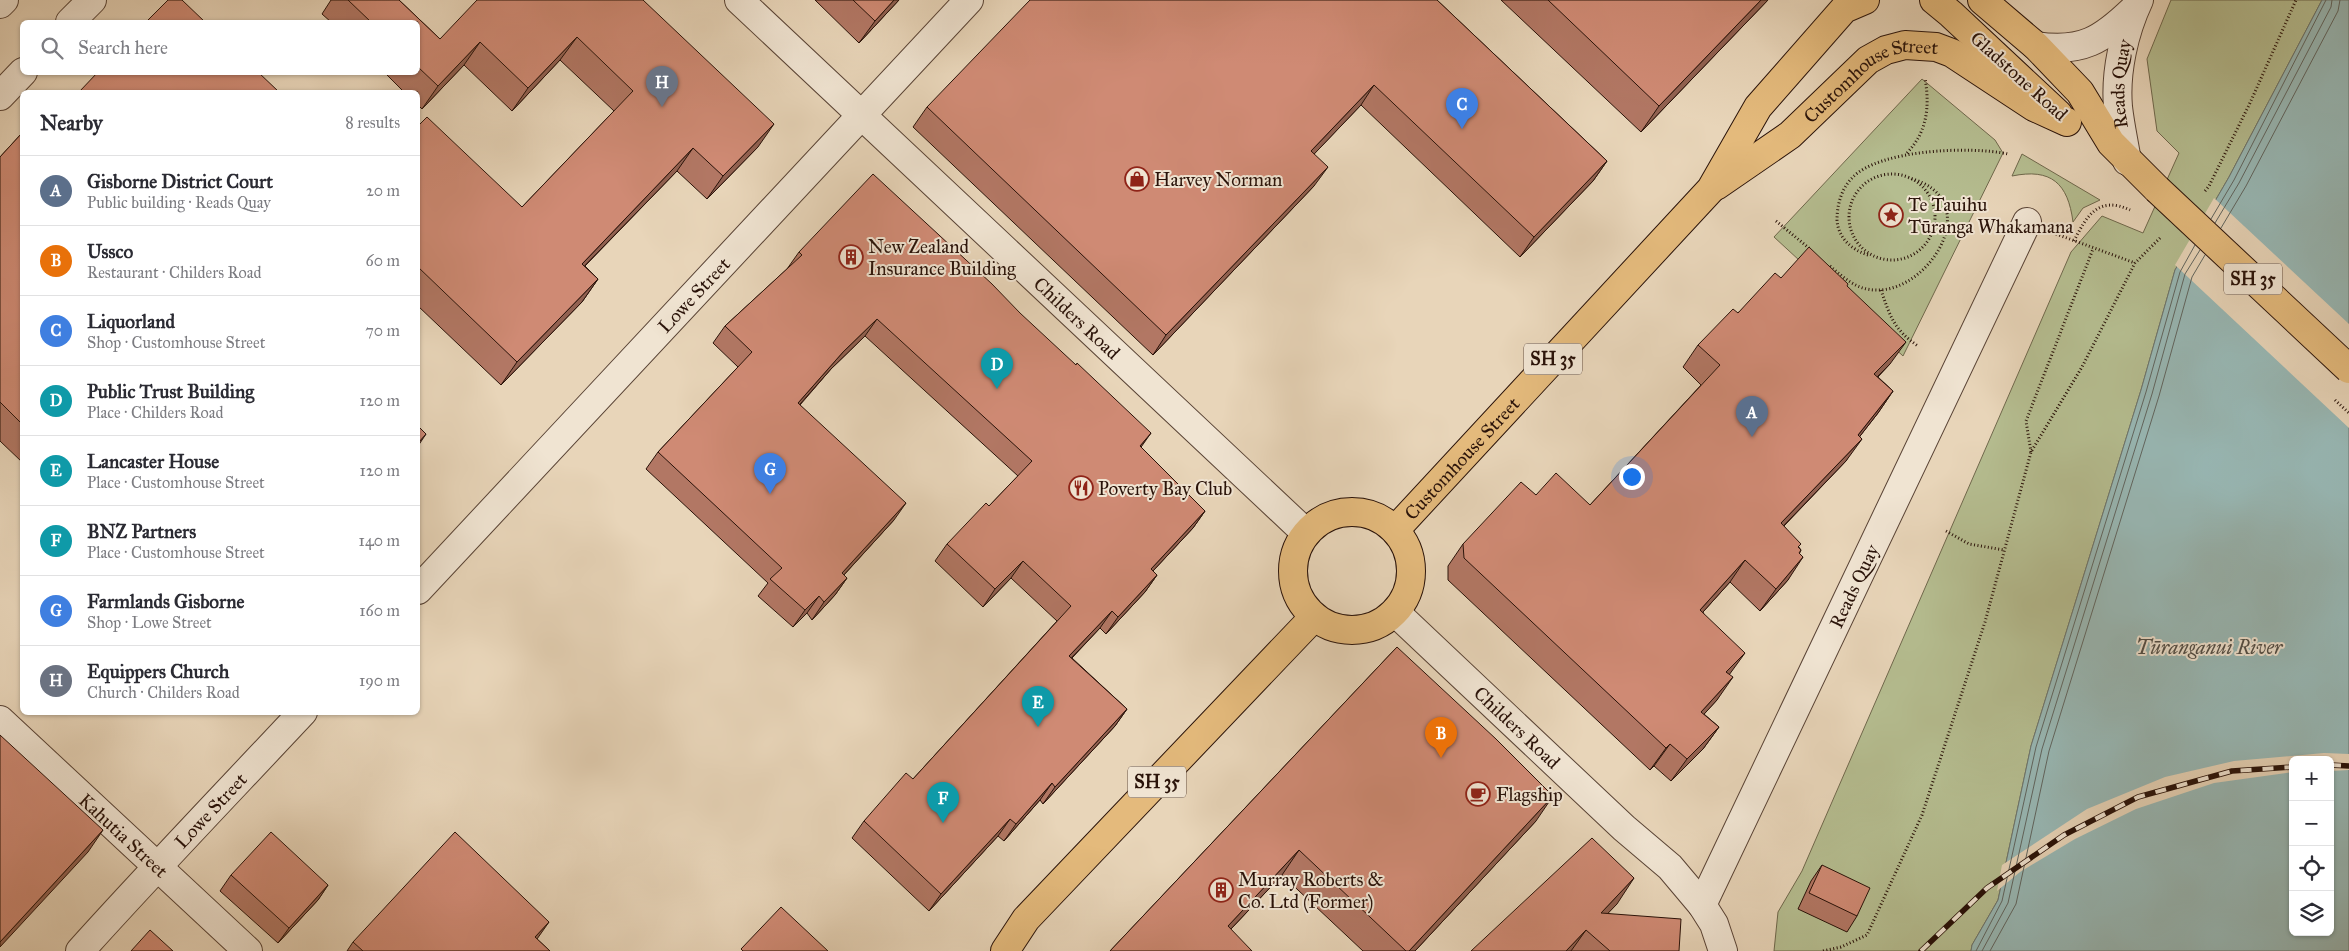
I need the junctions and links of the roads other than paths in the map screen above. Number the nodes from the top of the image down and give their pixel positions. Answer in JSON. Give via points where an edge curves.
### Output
{"nodes":[{"id":1,"x":4,"y":0,"type":"edge"},
{"id":2,"x":92,"y":0,"type":"edge"},
{"id":3,"x":739,"y":0,"type":"edge"},
{"id":4,"x":970,"y":0,"type":"edge"},
{"id":5,"x":1934,"y":0,"type":"edge"},
{"id":6,"x":1982,"y":0,"type":"edge"},
{"id":7,"x":1852,"y":3,"type":"edge"},
{"id":8,"x":0,"y":4,"type":"edge"},
{"id":9,"x":2137,"y":5,"type":"edge"},
{"id":10,"x":72,"y":20,"type":"edge"},
{"id":11,"x":2036,"y":46,"type":"junction"},
{"id":12,"x":20,"y":75,"type":"edge"},
{"id":13,"x":0,"y":96,"type":"edge"},
{"id":14,"x":861,"y":115,"type":"junction"},
{"id":15,"x":2067,"y":122,"type":"junction"},
{"id":16,"x":2119,"y":152,"type":"junction"},
{"id":17,"x":1711,"y":189,"type":"junction"},
{"id":18,"x":2027,"y":222,"type":"dead end"},
{"id":19,"x":2349,"y":369,"type":"edge"},
{"id":20,"x":1395,"y":530,"type":"junction"},
{"id":21,"x":1306,"y":533,"type":"junction"},
{"id":22,"x":420,"y":588,"type":"edge"},
{"id":23,"x":1395,"y":612,"type":"junction"},
{"id":24,"x":1314,"y":617,"type":"junction"},
{"id":25,"x":299,"y":715,"type":"edge"},
{"id":26,"x":0,"y":720,"type":"edge"},
{"id":27,"x":157,"y":866,"type":"junction"},
{"id":28,"x":1702,"y":905,"type":"junction"},
{"id":29,"x":80,"y":951,"type":"edge"},
{"id":30,"x":248,"y":951,"type":"edge"},
{"id":31,"x":1005,"y":951,"type":"edge"},
{"id":32,"x":1723,"y":951,"type":"edge"}],
"edges":[{"from":1,"to":8,"type":"street"},
{"from":2,"to":10,"type":"street"},
{"from":3,"to":14,"type":"street","name":"Childers Road"},
{"from":4,"to":14,"type":"street","name":"Lowe Street"},
{"from":5,"to":15,"type":"main road","name":"Gladstone Road","number":"SH 35"},
{"from":6,"to":11,"type":"main road","name":"Gladstone Road","number":"SH 35"},
{"from":7,"to":17,"type":"main road","name":"Customhouse Street","number":"SH 35","via":[[1758,107]]},
{"from":9,"to":11,"type":"street","name":"Reads Quay","via":[[2115,28],[2096,41],[2056,49]]},
{"from":9,"to":16,"type":"street","name":"Reads Quay","via":[[2120,66]]},
{"from":11,"to":16,"type":"main road","name":"Gladstone Road","number":"SH 35","via":[[2080,92]]},
{"from":12,"to":13,"type":"street"},
{"from":14,"to":21,"type":"street","name":"Childers Road"},
{"from":14,"to":22,"type":"street","name":"Lowe Street"},
{"from":15,"to":16,"type":"main road","name":"Gladstone Road","number":"SH 35"},
{"from":15,"to":17,"type":"main road","name":"Customhouse Street","number":"SH 35","via":[[2034,107],[1952,53],[1936,47],[1905,45],[1886,50],[1868,60],[1790,135]]},
{"from":16,"to":19,"type":"main road","number":"SH 35","bridge":true},
{"from":17,"to":20,"type":"main road","name":"Customhouse Street","number":"SH 35"},
{"from":18,"to":28,"type":"street","name":"Reads Quay"},
{"from":20,"to":21,"type":"main road","via":[[1366,513],[1350,511],[1318,521]]},
{"from":20,"to":23,"type":"main road","via":[[1410,556],[1412,571],[1404,601]]},
{"from":21,"to":24,"type":"main road","via":[[1297,546],[1292,576],[1303,606]]},
{"from":23,"to":24,"type":"main road","via":[[1381,624],[1364,630],[1346,631]]},
{"from":23,"to":28,"type":"street","name":"Childers Road","via":[[1624,828],[1670,867]]},
{"from":24,"to":31,"type":"main road","number":"SH 35","via":[[1026,919]]},
{"from":25,"to":27,"type":"street","name":"Lowe Street"},
{"from":26,"to":27,"type":"street","name":"Kahutia Street"},
{"from":27,"to":29,"type":"street","name":"Lowe Street"},
{"from":27,"to":30,"type":"street","name":"Kahutia Street"},
{"from":28,"to":32,"type":"street","via":[[1714,924]]}]}
